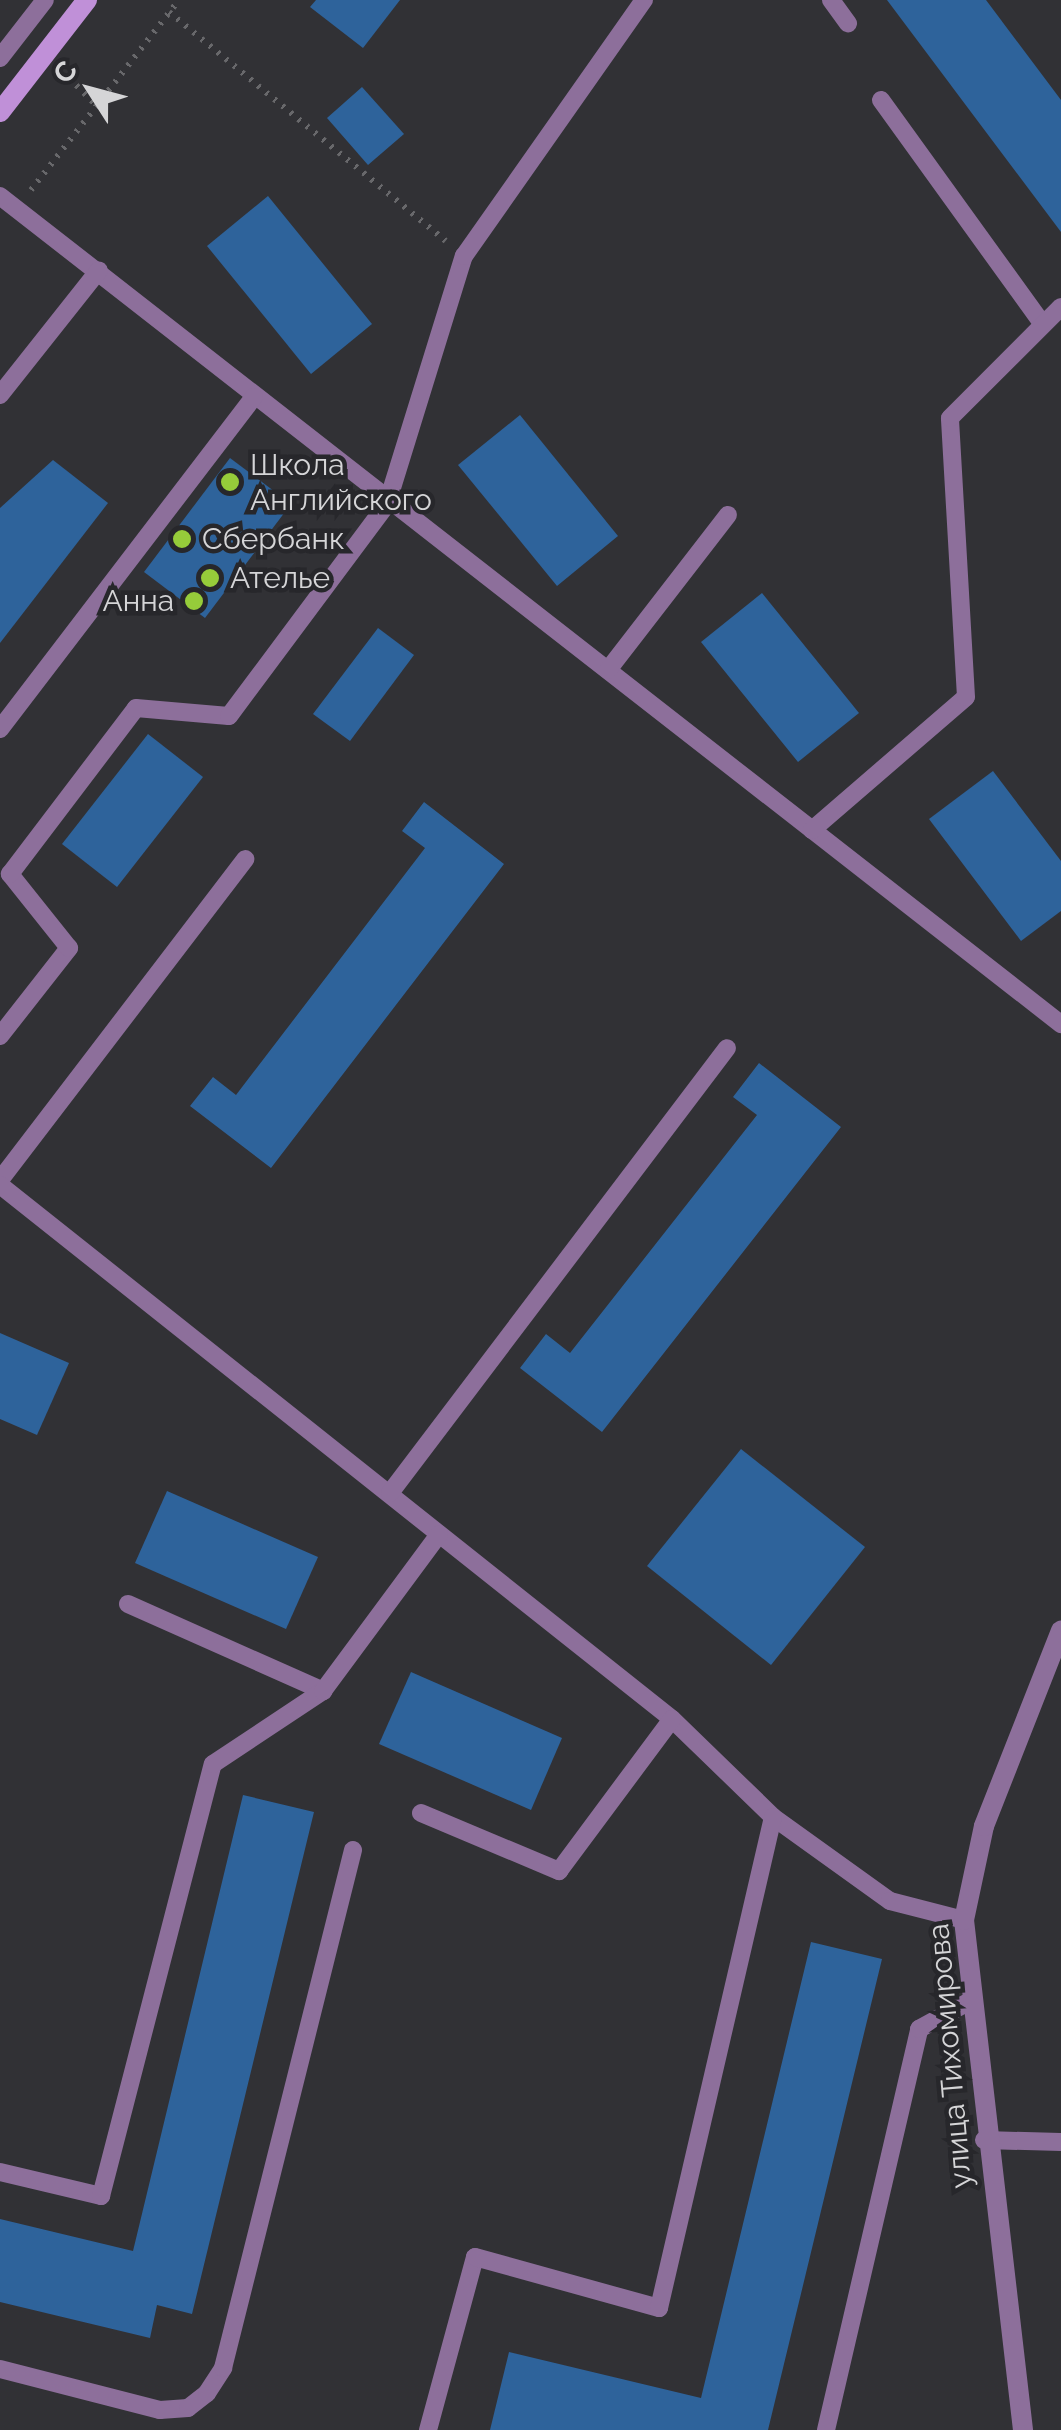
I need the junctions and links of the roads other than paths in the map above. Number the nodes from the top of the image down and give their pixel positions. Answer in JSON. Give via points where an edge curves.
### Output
{"nodes":[{"id":1,"x":46,"y":0,"type":"edge"},
{"id":2,"x":87,"y":0,"type":"edge"},
{"id":3,"x":644,"y":0,"type":"edge"},
{"id":4,"x":831,"y":0,"type":"edge"},
{"id":5,"x":848,"y":23,"type":"dead end"},
{"id":6,"x":0,"y":58,"type":"edge"},
{"id":7,"x":881,"y":100,"type":"dead end"},
{"id":8,"x":0,"y":112,"type":"edge"},
{"id":9,"x":0,"y":196,"type":"edge"},
{"id":10,"x":100,"y":270,"type":"junction"},
{"id":11,"x":1061,"y":307,"type":"edge"},
{"id":12,"x":1042,"y":323,"type":"junction"},
{"id":13,"x":0,"y":396,"type":"edge"},
{"id":14,"x":254,"y":397,"type":"junction"},
{"id":15,"x":388,"y":504,"type":"junction"},
{"id":16,"x":728,"y":515,"type":"dead end"},
{"id":17,"x":608,"y":670,"type":"junction"},
{"id":18,"x":0,"y":729,"type":"edge"},
{"id":19,"x":812,"y":830,"type":"junction"},
{"id":20,"x":246,"y":859,"type":"dead end"},
{"id":21,"x":5,"y":870,"type":"edge"},
{"id":22,"x":1061,"y":1024,"type":"edge"},
{"id":23,"x":0,"y":1036,"type":"edge"},
{"id":24,"x":727,"y":1048,"type":"dead end"},
{"id":25,"x":0,"y":1183,"type":"edge"},
{"id":26,"x":390,"y":1492,"type":"junction"},
{"id":27,"x":439,"y":1534,"type":"junction"},
{"id":28,"x":128,"y":1604,"type":"dead end"},
{"id":29,"x":1061,"y":1630,"type":"edge"},
{"id":30,"x":323,"y":1691,"type":"junction"},
{"id":31,"x":672,"y":1719,"type":"junction"},
{"id":32,"x":421,"y":1813,"type":"dead end"},
{"id":33,"x":773,"y":1817,"type":"junction"},
{"id":34,"x":352,"y":1850,"type":"dead end"},
{"id":35,"x":964,"y":1920,"type":"junction"},
{"id":36,"x":972,"y":2000,"type":"junction"},
{"id":37,"x":984,"y":2140,"type":"junction"},
{"id":38,"x":1061,"y":2142,"type":"edge"},
{"id":39,"x":0,"y":2172,"type":"edge"},
{"id":40,"x":0,"y":2370,"type":"edge"},
{"id":41,"x":428,"y":2430,"type":"edge"},
{"id":42,"x":826,"y":2430,"type":"edge"},
{"id":43,"x":1024,"y":2430,"type":"edge"}],
"edges":[{"from":1,"to":6,"type":"lane"},
{"from":2,"to":8,"type":"main road"},
{"from":3,"to":15,"type":"lane","via":[[464,256]]},
{"from":4,"to":5,"type":"lane"},
{"from":7,"to":12,"type":"lane"},
{"from":9,"to":10,"type":"lane"},
{"from":10,"to":13,"type":"lane"},
{"from":10,"to":14,"type":"lane"},
{"from":11,"to":12,"type":"lane"},
{"from":12,"to":19,"type":"lane","via":[[950,418],[966,697]]},
{"from":14,"to":15,"type":"lane"},
{"from":14,"to":18,"type":"lane"},
{"from":15,"to":17,"type":"lane"},
{"from":15,"to":21,"type":"lane","via":[[229,716],[136,708]]},
{"from":16,"to":17,"type":"lane"},
{"from":17,"to":19,"type":"lane"},
{"from":19,"to":22,"type":"lane"},
{"from":20,"to":25,"type":"lane"},
{"from":21,"to":23,"type":"lane","via":[[69,948]]},
{"from":24,"to":26,"type":"lane"},
{"from":25,"to":26,"type":"lane"},
{"from":26,"to":27,"type":"lane"},
{"from":27,"to":30,"type":"lane"},
{"from":27,"to":31,"type":"lane"},
{"from":28,"to":30,"type":"lane"},
{"from":29,"to":35,"type":"street","name":"улица Тихомирова","via":[[984,1826]]},
{"from":30,"to":39,"type":"lane","via":[[213,1764],[101,2196]]},
{"from":31,"to":32,"type":"lane","via":[[559,1871]]},
{"from":31,"to":33,"type":"lane"},
{"from":33,"to":35,"type":"lane","via":[[890,1901]]},
{"from":33,"to":41,"type":"lane","via":[[660,2308],[475,2258]]},
{"from":34,"to":40,"type":"lane","via":[[223,2368],[208,2393],[188,2408],[160,2410]]},
{"from":35,"to":36,"type":"street","name":"улица Тихомирова"},
{"from":36,"to":37,"type":"street","name":"улица Тихомирова"},
{"from":36,"to":42,"type":"lane","via":[[919,2029]]},
{"from":37,"to":38,"type":"lane"},
{"from":37,"to":43,"type":"street","name":"улица Тихомирова"}]}
